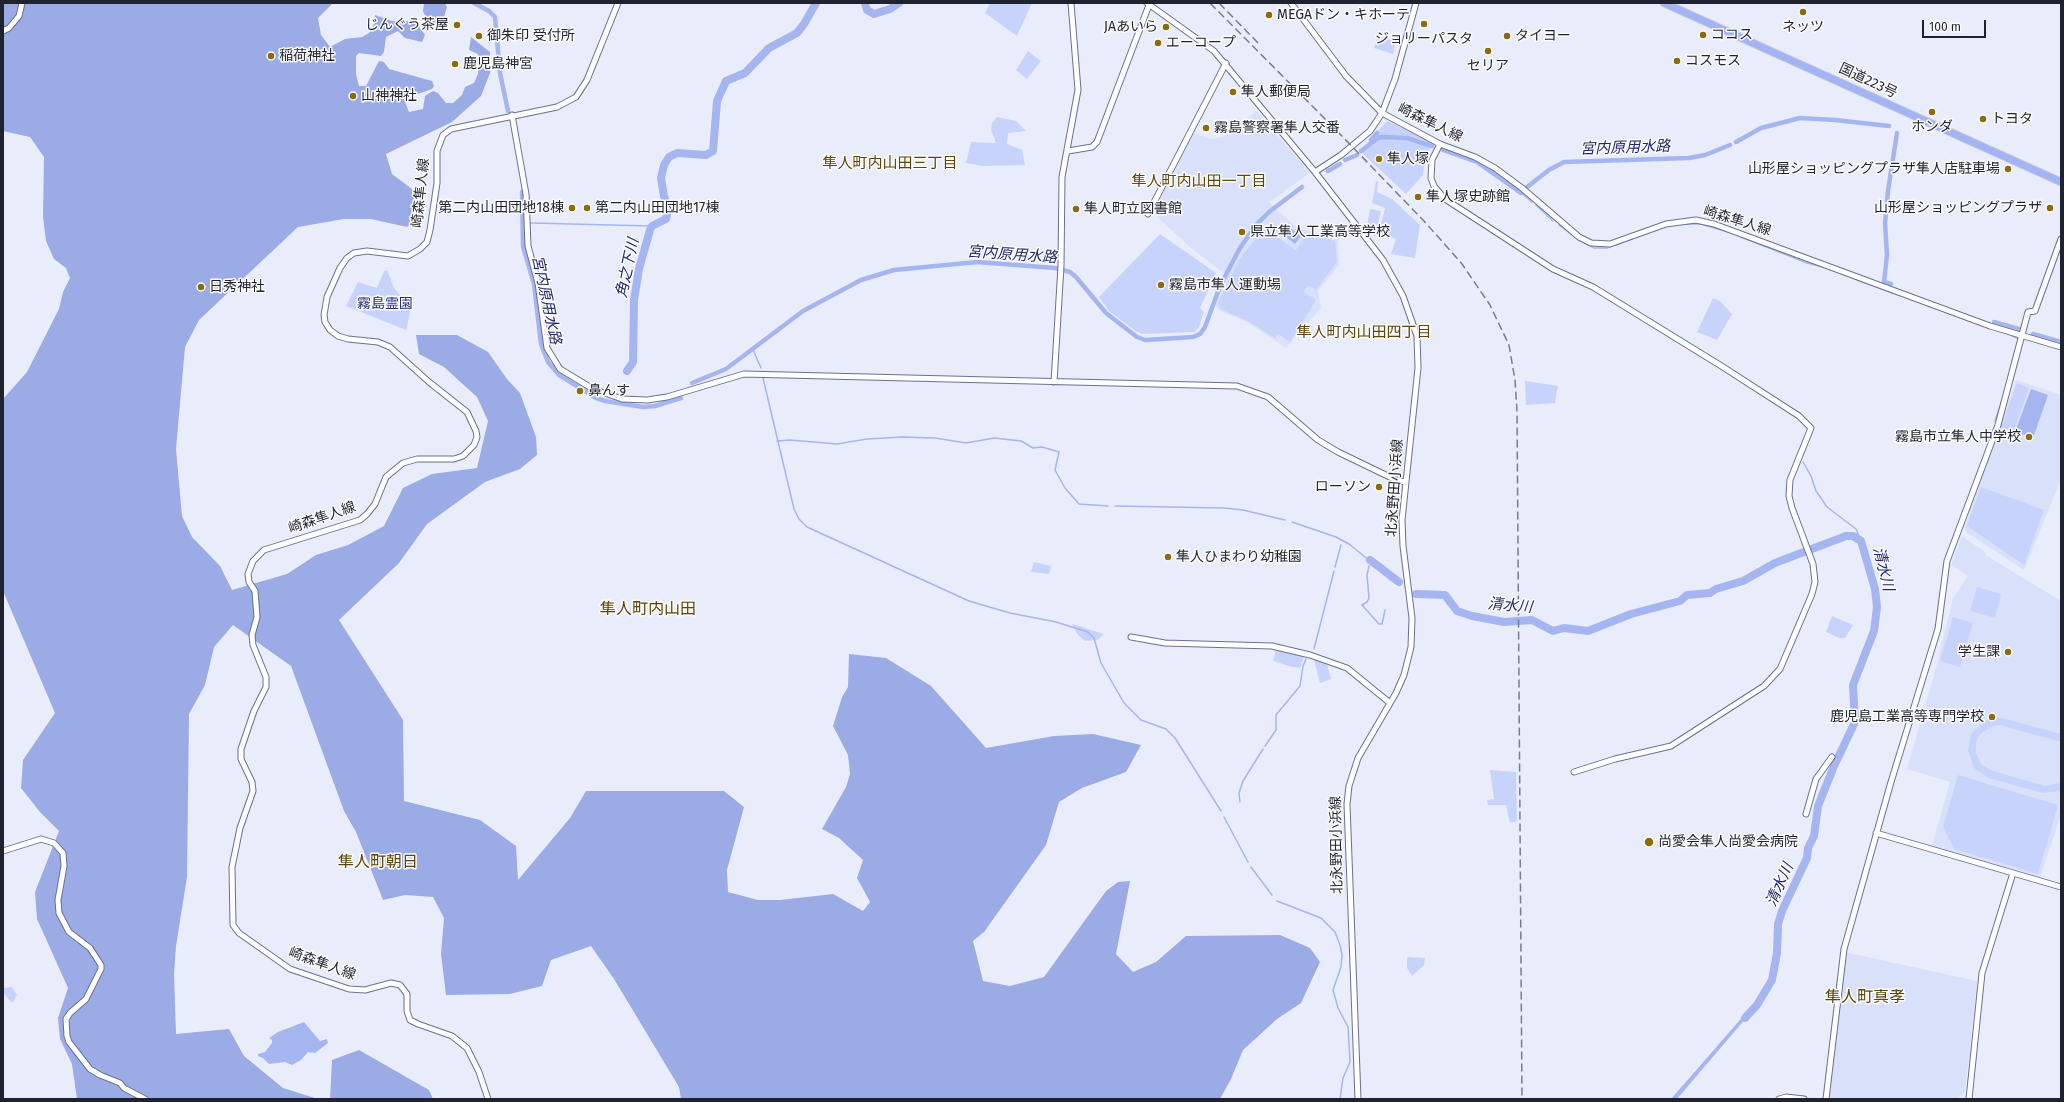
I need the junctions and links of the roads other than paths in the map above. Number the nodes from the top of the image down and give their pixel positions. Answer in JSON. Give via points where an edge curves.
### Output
{"nodes":[{"id":1,"x":22,"y":3,"type":"edge"},
{"id":2,"x":618,"y":3,"type":"edge"},
{"id":3,"x":1071,"y":3,"type":"edge"},
{"id":4,"x":1291,"y":3,"type":"edge"},
{"id":5,"x":1416,"y":3,"type":"edge"},
{"id":6,"x":1664,"y":3,"type":"edge"},
{"id":7,"x":1148,"y":4,"type":"edge"},
{"id":8,"x":3,"y":30,"type":"edge"},
{"id":9,"x":1226,"y":63,"type":"junction"},
{"id":10,"x":1382,"y":113,"type":"junction"},
{"id":11,"x":512,"y":115,"type":"junction"},
{"id":12,"x":1440,"y":144,"type":"junction"},
{"id":13,"x":1068,"y":151,"type":"junction"},
{"id":14,"x":1315,"y":172,"type":"junction"},
{"id":15,"x":2061,"y":182,"type":"edge"},
{"id":16,"x":1148,"y":214,"type":"dead end"},
{"id":17,"x":2061,"y":239,"type":"edge"},
{"id":18,"x":2022,"y":335,"type":"junction"},
{"id":19,"x":2061,"y":347,"type":"edge"},
{"id":20,"x":1054,"y":382,"type":"junction"},
{"id":21,"x":1405,"y":482,"type":"junction"},
{"id":22,"x":1131,"y":637,"type":"dead end"},
{"id":23,"x":1390,"y":703,"type":"junction"},
{"id":24,"x":1832,"y":757,"type":"dead end"},
{"id":25,"x":1574,"y":772,"type":"dead end"},
{"id":26,"x":1806,"y":814,"type":"dead end"},
{"id":27,"x":1876,"y":833,"type":"junction"},
{"id":28,"x":3,"y":851,"type":"edge"},
{"id":29,"x":2013,"y":873,"type":"junction"},
{"id":30,"x":2061,"y":887,"type":"edge"},
{"id":31,"x":145,"y":1099,"type":"edge"},
{"id":32,"x":488,"y":1099,"type":"edge"},
{"id":33,"x":1358,"y":1099,"type":"edge"},
{"id":34,"x":1779,"y":1099,"type":"edge"},
{"id":35,"x":1804,"y":1099,"type":"edge"},
{"id":36,"x":1826,"y":1099,"type":"edge"},
{"id":37,"x":1969,"y":1099,"type":"edge"}],
"edges":[{"from":1,"to":8,"type":"street","via":[[18,16],[9,28]]},
{"from":2,"to":11,"type":"street","name":"崎森隼人線","via":[[587,80],[576,97],[557,108]]},
{"from":3,"to":13,"type":"street","via":[[1078,83]]},
{"from":4,"to":10,"type":"street","name":"崎森隼人線","via":[[1346,76]]},
{"from":5,"to":10,"type":"street","via":[[1395,80]]},
{"from":6,"to":15,"type":"highway","name":"国道223号"},
{"from":7,"to":9,"type":"street","via":[[1214,51]]},
{"from":7,"to":13,"type":"street","via":[[1096,142],[1092,147]]},
{"from":9,"to":14,"type":"street"},
{"from":9,"to":16,"type":"street"},
{"from":10,"to":12,"type":"street","name":"崎森隼人線"},
{"from":10,"to":14,"type":"street","via":[[1370,132]]},
{"from":11,"to":20,"type":"street","via":[[526,194],[528,246],[539,288],[547,348],[560,369],[593,389],[622,399],[647,400],[744,374]]},
{"from":11,"to":32,"type":"street","name":"崎森隼人線","via":[[451,129],[443,135],[437,152],[437,183],[426,242],[408,256],[367,251],[354,253],[340,268],[327,297],[324,315],[330,330],[348,339],[378,342],[390,347],[467,412],[477,436],[474,445],[463,456],[446,460],[410,460],[393,469],[386,477],[372,509],[360,520],[264,550],[253,561],[249,569],[249,578],[255,591],[257,617],[252,635],[266,677],[266,687],[240,749],[241,759],[252,782],[253,791],[240,828],[232,876],[233,925],[239,933],[290,969],[341,986],[365,990],[386,984],[400,985],[407,994],[406,1011],[410,1020],[452,1036],[467,1048]]},
{"from":12,"to":18,"type":"street","name":"崎森隼人線","via":[[1475,157],[1495,168],[1579,237],[1591,243],[1610,244],[1666,224],[1696,220],[1737,232],[1990,326]]},
{"from":12,"to":25,"type":"street","via":[[1432,160],[1431,178],[1445,199],[1553,269],[1593,288],[1724,367],[1799,416],[1811,428],[1796,463],[1789,491],[1792,508],[1815,572],[1814,590],[1783,664],[1771,680],[1671,746]]},
{"from":13,"to":20,"type":"street","via":[[1062,176],[1061,266]]},
{"from":14,"to":21,"type":"street","name":"北永野田小浜線","via":[[1383,260],[1404,296],[1412,318],[1418,368]]},
{"from":17,"to":18,"type":"street","via":[[2035,311],[2028,312]]},
{"from":18,"to":19,"type":"street","name":"崎森隼人線"},
{"from":18,"to":27,"type":"street","via":[[1998,425],[1947,561],[1940,621]]},
{"from":20,"to":21,"type":"street","via":[[1237,386],[1268,398],[1318,440],[1338,452]]},
{"from":21,"to":23,"type":"street","name":"北永野田小浜線","via":[[1402,533],[1412,638],[1404,675]]},
{"from":22,"to":23,"type":"street","via":[[1165,643],[1272,646],[1310,655],[1347,668]]},
{"from":23,"to":33,"type":"street","name":"北永野田小浜線","via":[[1358,758],[1349,786],[1347,804]]},
{"from":24,"to":26,"type":"street","via":[[1816,779]]},
{"from":27,"to":29,"type":"street"},
{"from":27,"to":36,"type":"street","via":[[1844,949]]},
{"from":28,"to":31,"type":"street","via":[[41,839],[54,843],[62,853],[64,866],[58,900],[59,913],[69,932],[94,953],[101,964],[86,999],[66,1019],[69,1042],[90,1069],[120,1083],[124,1088]]},
{"from":29,"to":30,"type":"street"},
{"from":29,"to":37,"type":"street","via":[[1982,973]]},
{"from":34,"to":35,"type":"street"}]}
